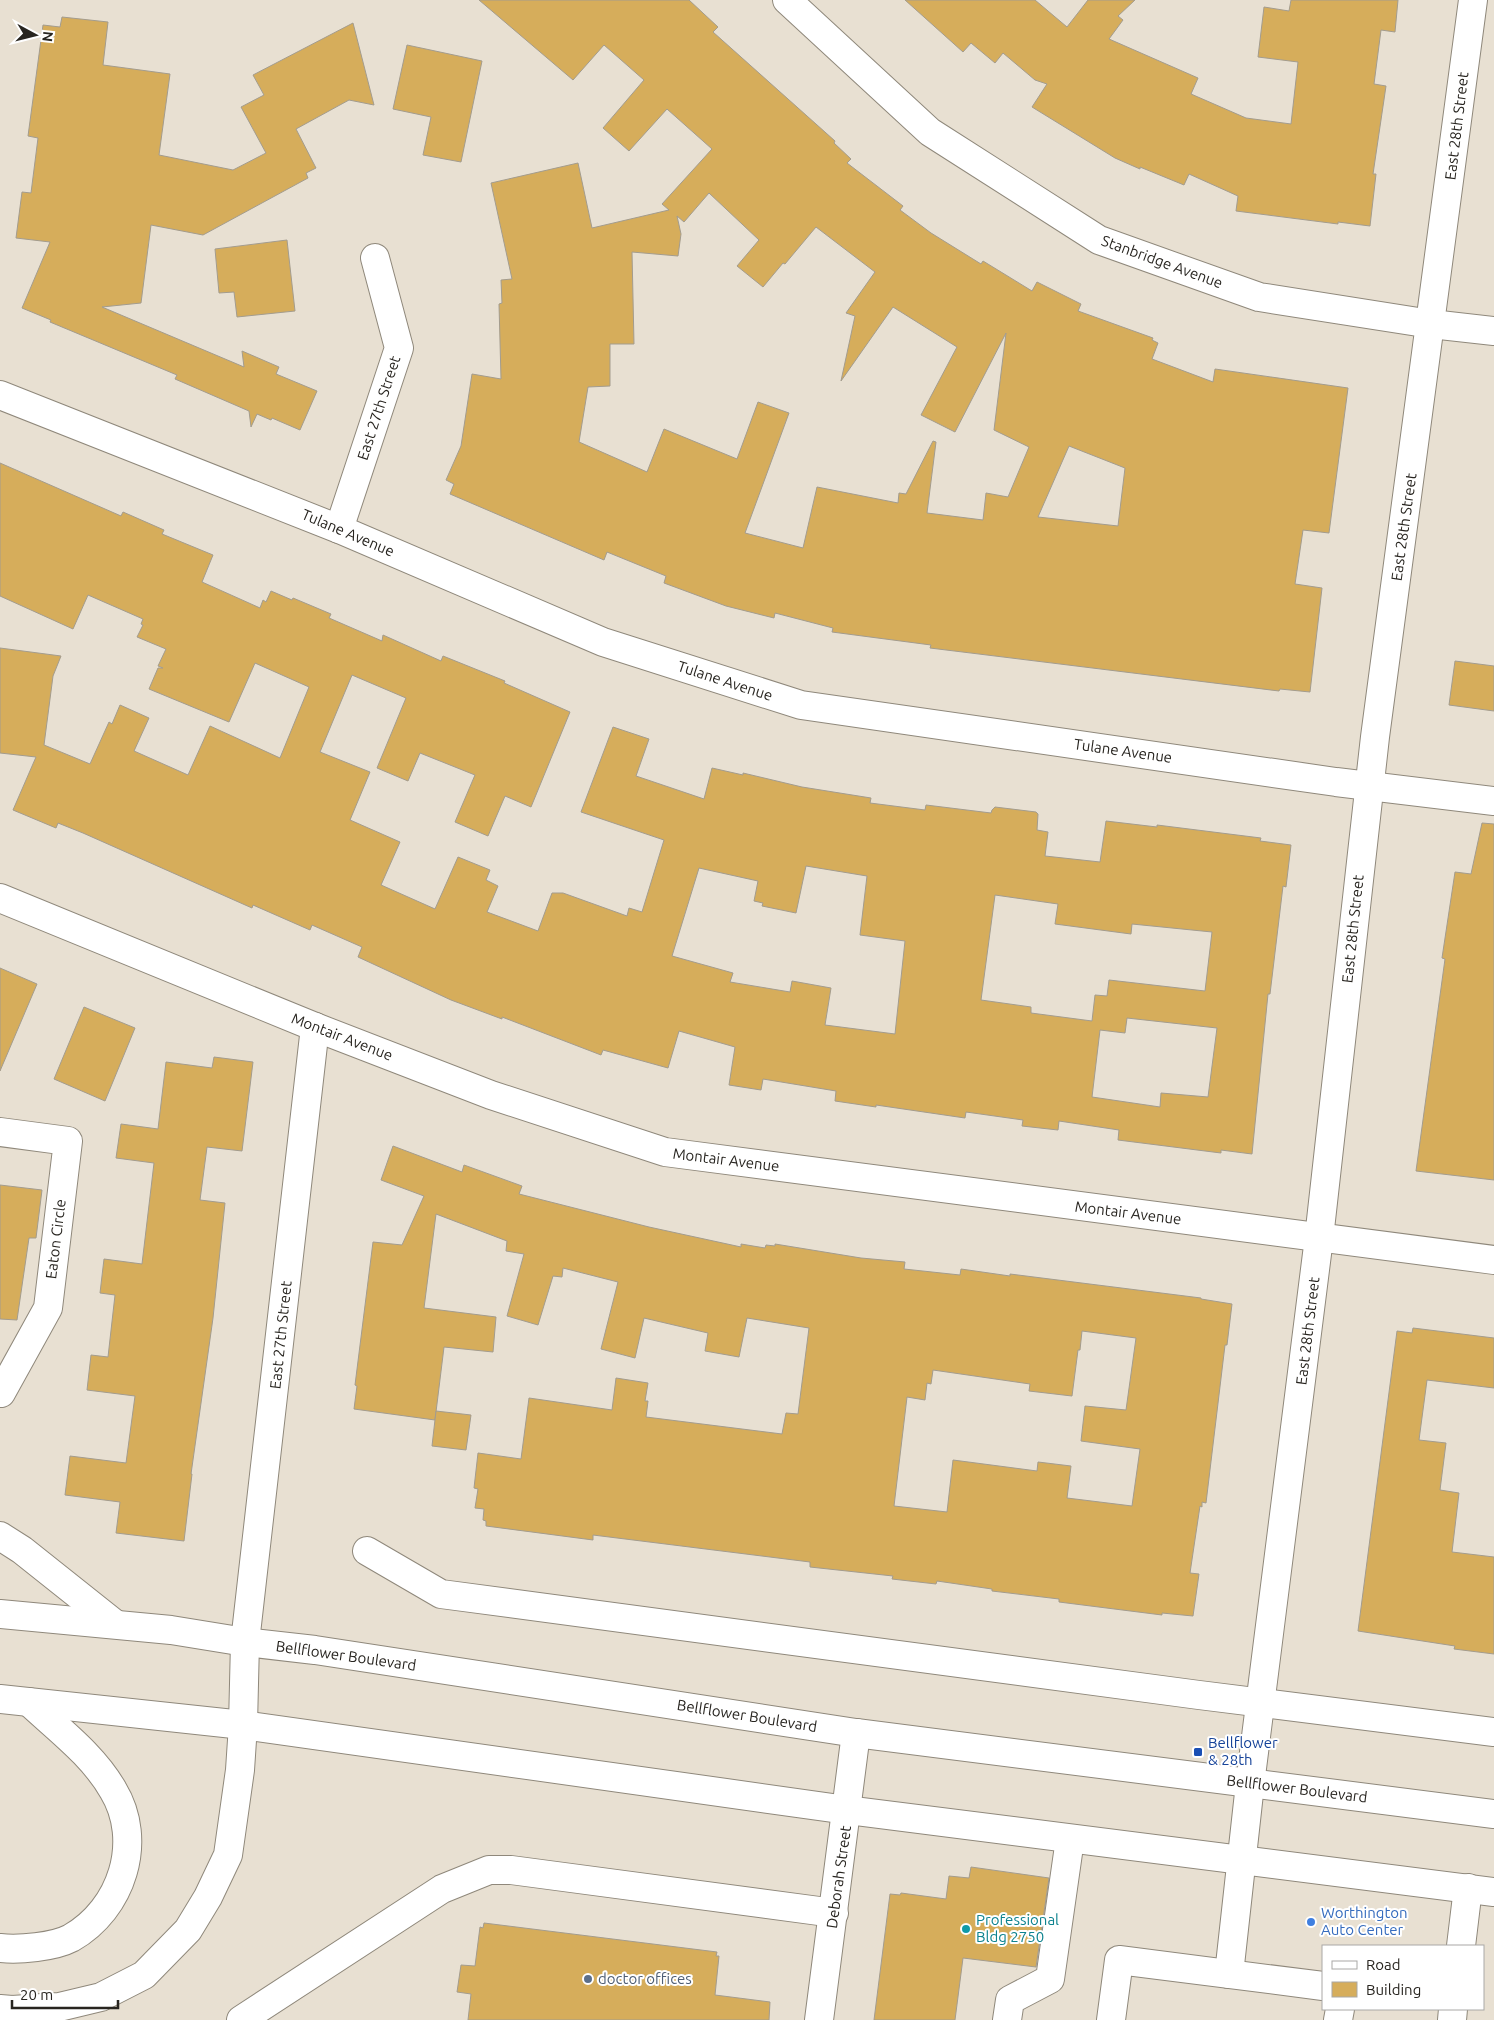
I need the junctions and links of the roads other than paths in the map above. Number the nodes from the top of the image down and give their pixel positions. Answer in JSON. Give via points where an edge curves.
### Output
{"nodes":[{"id":1,"x":787,"y":0,"type":"edge"},
{"id":2,"x":1474,"y":0,"type":"edge"},
{"id":3,"x":375,"y":258,"type":"dead end"},
{"id":4,"x":1431,"y":324,"type":"junction"},
{"id":5,"x":1494,"y":331,"type":"edge"},
{"id":6,"x":0,"y":395,"type":"edge"},
{"id":7,"x":339,"y":529,"type":"junction"},
{"id":8,"x":1369,"y":786,"type":"junction"},
{"id":9,"x":1494,"y":801,"type":"edge"},
{"id":10,"x":0,"y":898,"type":"edge"},
{"id":11,"x":315,"y":1027,"type":"junction"},
{"id":12,"x":0,"y":1132,"type":"edge"},
{"id":13,"x":1319,"y":1238,"type":"junction"},
{"id":14,"x":1494,"y":1260,"type":"edge"},
{"id":15,"x":1,"y":1393,"type":"edge"},
{"id":16,"x":0,"y":1536,"type":"edge"},
{"id":17,"x":367,"y":1551,"type":"dead end"},
{"id":18,"x":0,"y":1614,"type":"edge"},
{"id":19,"x":115,"y":1624,"type":"junction"},
{"id":20,"x":245,"y":1642,"type":"junction"},
{"id":21,"x":0,"y":1699,"type":"edge"},
{"id":22,"x":29,"y":1702,"type":"junction"},
{"id":23,"x":1262,"y":1702,"type":"junction"},
{"id":24,"x":243,"y":1725,"type":"junction"},
{"id":25,"x":1494,"y":1732,"type":"edge"},
{"id":26,"x":856,"y":1733,"type":"junction"},
{"id":27,"x":1250,"y":1784,"type":"junction"},
{"id":28,"x":848,"y":1810,"type":"junction"},
{"id":29,"x":1494,"y":1814,"type":"edge"},
{"id":30,"x":1070,"y":1839,"type":"junction"},
{"id":31,"x":1242,"y":1859,"type":"junction"},
{"id":32,"x":1481,"y":1890,"type":"edge"},
{"id":33,"x":834,"y":1913,"type":"junction"},
{"id":34,"x":1461,"y":1945,"type":"edge"},
{"id":35,"x":0,"y":1948,"type":"edge"},
{"id":36,"x":1229,"y":1974,"type":"junction"},
{"id":37,"x":1322,"y":1986,"type":"edge"},
{"id":38,"x":0,"y":2009,"type":"edge"},
{"id":39,"x":242,"y":2020,"type":"edge"},
{"id":40,"x":819,"y":2020,"type":"edge"},
{"id":41,"x":1007,"y":2020,"type":"edge"},
{"id":42,"x":1111,"y":2020,"type":"edge"}],
"edges":[{"from":1,"to":4,"type":"main road","name":"Stanbridge Avenue","via":[[930,132],[1099,240],[1259,297]]},
{"from":2,"to":4,"type":"main road","name":"East 28th Street"},
{"from":3,"to":7,"type":"main road","name":"East 27th Street","via":[[399,348]]},
{"from":4,"to":5,"type":"main road","name":"Stanbridge Avenue"},
{"from":4,"to":8,"type":"main road","name":"East 28th Street"},
{"from":6,"to":7,"type":"main road","name":"Tulane Avenue"},
{"from":7,"to":8,"type":"main road","name":"Tulane Avenue","via":[[603,642],[801,705]]},
{"from":8,"to":9,"type":"main road","name":"Tulane Avenue"},
{"from":8,"to":13,"type":"main road","name":"East 28th Street"},
{"from":10,"to":11,"type":"main road","name":"Montair Avenue"},
{"from":11,"to":13,"type":"main road","name":"Montair Avenue","via":[[491,1095],[665,1152]]},
{"from":11,"to":20,"type":"main road","name":"East 27th Street"},
{"from":12,"to":15,"type":"main road","name":"Eaton Circle","via":[[68,1141],[48,1308]]},
{"from":13,"to":14,"type":"main road","name":"Montair Avenue"},
{"from":13,"to":23,"type":"main road","name":"East 28th Street"},
{"from":16,"to":19,"type":"main road"},
{"from":17,"to":23,"type":"main road","via":[[441,1594]]},
{"from":18,"to":19,"type":"main road","name":"Bellflower Boulevard"},
{"from":19,"to":20,"type":"main road","name":"Bellflower Boulevard"},
{"from":20,"to":24,"type":"main road","name":"East 27th Street"},
{"from":20,"to":26,"type":"main road","name":"Bellflower Boulevard"},
{"from":21,"to":22,"type":"main road"},
{"from":22,"to":24,"type":"main road"},
{"from":22,"to":35,"type":"main road","via":[[94,1762],[114,1791],[125,1820],[128,1849],[122,1878],[111,1901],[95,1920],[70,1938],[39,1947]]},
{"from":23,"to":25,"type":"main road"},
{"from":23,"to":27,"type":"main road","name":"East 28th Street"},
{"from":24,"to":28,"type":"main road"},
{"from":24,"to":38,"type":"main road","name":"East 27th Street","via":[[228,1855],[188,1930],[144,1975],[101,1997],[59,2007]]},
{"from":26,"to":27,"type":"main road","name":"Bellflower Boulevard"},
{"from":26,"to":28,"type":"main road","name":"Deborah Street"},
{"from":27,"to":29,"type":"main road","name":"Bellflower Boulevard"},
{"from":27,"to":31,"type":"main road","name":"East 28th Street"},
{"from":28,"to":30,"type":"main road"},
{"from":28,"to":33,"type":"main road","name":"Deborah Street"},
{"from":30,"to":31,"type":"main road"},
{"from":30,"to":41,"type":"main road","via":[[1050,1979],[1010,2000]]},
{"from":31,"to":32,"type":"main road"},
{"from":31,"to":36,"type":"main road","name":"East 28th Street"},
{"from":32,"to":34,"type":"main road"},
{"from":33,"to":39,"type":"main road","via":[[511,1870],[490,1870],[442,1889]]},
{"from":33,"to":40,"type":"main road","name":"Deborah Street"},
{"from":36,"to":37,"type":"main road"},
{"from":36,"to":42,"type":"main road","via":[[1119,1960]]}]}
